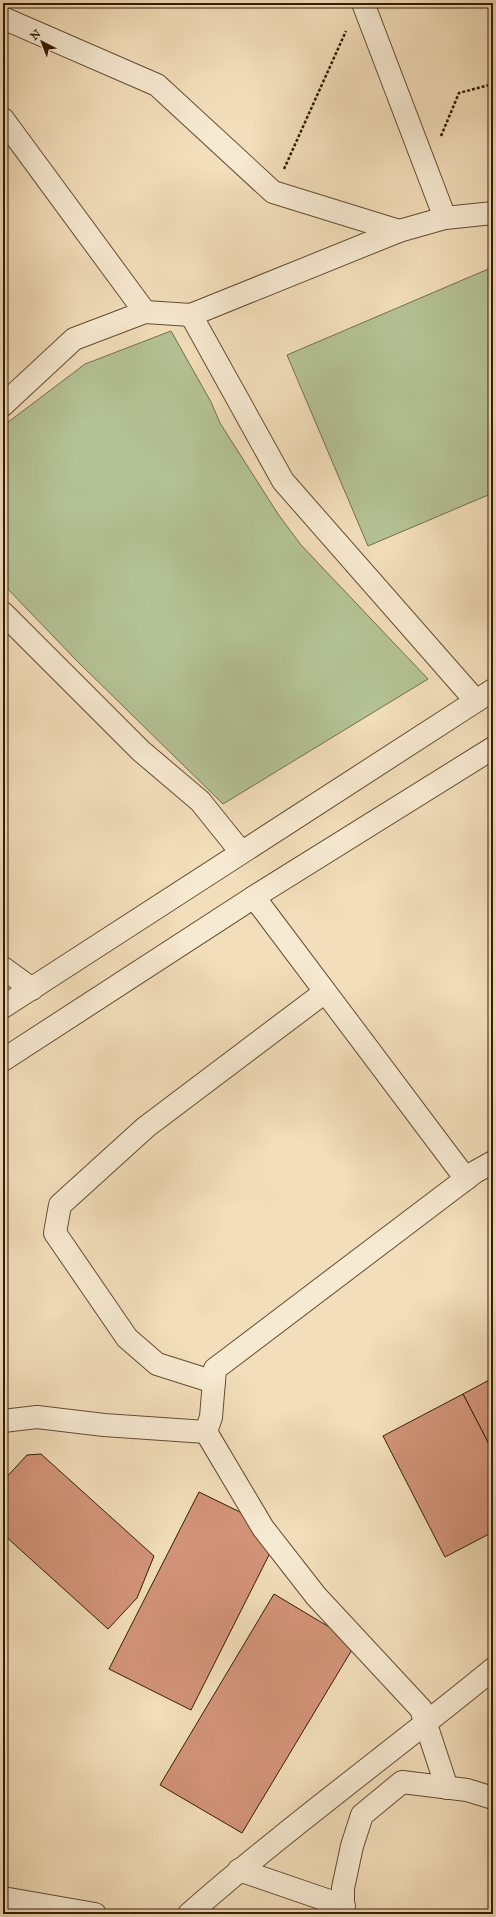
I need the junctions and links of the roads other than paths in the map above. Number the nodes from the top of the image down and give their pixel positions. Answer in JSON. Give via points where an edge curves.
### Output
{"nodes":[{"id":1,"x":363,"y":3,"type":"edge"},
{"id":2,"x":3,"y":18,"type":"edge"},
{"id":3,"x":3,"y":119,"type":"edge"},
{"id":4,"x":493,"y":213,"type":"edge"},
{"id":5,"x":445,"y":218,"type":"junction"},
{"id":6,"x":399,"y":232,"type":"junction"},
{"id":7,"x":144,"y":312,"type":"junction"},
{"id":8,"x":191,"y":315,"type":"junction"},
{"id":9,"x":3,"y":405,"type":"edge"},
{"id":10,"x":3,"y":614,"type":"edge"},
{"id":11,"x":485,"y":696,"type":"edge"},
{"id":12,"x":493,"y":748,"type":"edge"},
{"id":13,"x":241,"y":852,"type":"junction"},
{"id":14,"x":254,"y":897,"type":"junction"},
{"id":15,"x":3,"y":968,"type":"edge"},
{"id":16,"x":32,"y":989,"type":"junction"},
{"id":17,"x":325,"y":992,"type":"junction"},
{"id":18,"x":3,"y":1007,"type":"edge"},
{"id":19,"x":3,"y":1060,"type":"edge"},
{"id":20,"x":493,"y":1162,"type":"edge"},
{"id":21,"x":466,"y":1179,"type":"junction"},
{"id":22,"x":214,"y":1382,"type":"junction"},
{"id":23,"x":3,"y":1421,"type":"edge"},
{"id":24,"x":206,"y":1432,"type":"junction"},
{"id":25,"x":493,"y":1669,"type":"edge"},
{"id":26,"x":426,"y":1724,"type":"junction"},
{"id":27,"x":447,"y":1788,"type":"junction"},
{"id":28,"x":493,"y":1798,"type":"edge"},
{"id":29,"x":239,"y":1870,"type":"junction"},
{"id":30,"x":3,"y":1898,"type":"edge"},
{"id":31,"x":343,"y":1910,"type":"edge"},
{"id":32,"x":95,"y":1914,"type":"edge"},
{"id":33,"x":189,"y":1914,"type":"edge"}],
"edges":[{"from":1,"to":5,"type":"street"},
{"from":2,"to":6,"type":"street","via":[[157,85],[273,192]]},
{"from":3,"to":7,"type":"street"},
{"from":4,"to":5,"type":"street"},
{"from":5,"to":6,"type":"street"},
{"from":6,"to":8,"type":"street"},
{"from":7,"to":8,"type":"street"},
{"from":7,"to":9,"type":"street","via":[[74,339]]},
{"from":8,"to":11,"type":"street","via":[[284,481]]},
{"from":10,"to":13,"type":"street","via":[[141,751],[200,801]]},
{"from":11,"to":13,"type":"street"},
{"from":12,"to":14,"type":"street"},
{"from":13,"to":16,"type":"street"},
{"from":14,"to":17,"type":"street"},
{"from":14,"to":19,"type":"street"},
{"from":15,"to":16,"type":"street"},
{"from":16,"to":18,"type":"street"},
{"from":17,"to":21,"type":"street"},
{"from":17,"to":22,"type":"street","via":[[146,1127],[60,1205],[55,1233],[126,1338],[157,1364]]},
{"from":20,"to":21,"type":"street"},
{"from":21,"to":22,"type":"street","via":[[216,1368]]},
{"from":22,"to":24,"type":"street","via":[[211,1417]]},
{"from":23,"to":24,"type":"street","via":[[37,1417],[104,1425]]},
{"from":24,"to":26,"type":"street","via":[[263,1528],[316,1596],[422,1709]]},
{"from":25,"to":26,"type":"street"},
{"from":26,"to":27,"type":"street"},
{"from":26,"to":29,"type":"street"},
{"from":27,"to":28,"type":"street","via":[[467,1790]]},
{"from":27,"to":31,"type":"street","via":[[402,1782],[362,1815],[343,1888]]},
{"from":29,"to":31,"type":"street"},
{"from":29,"to":33,"type":"street"},
{"from":30,"to":32,"type":"street"}]}
